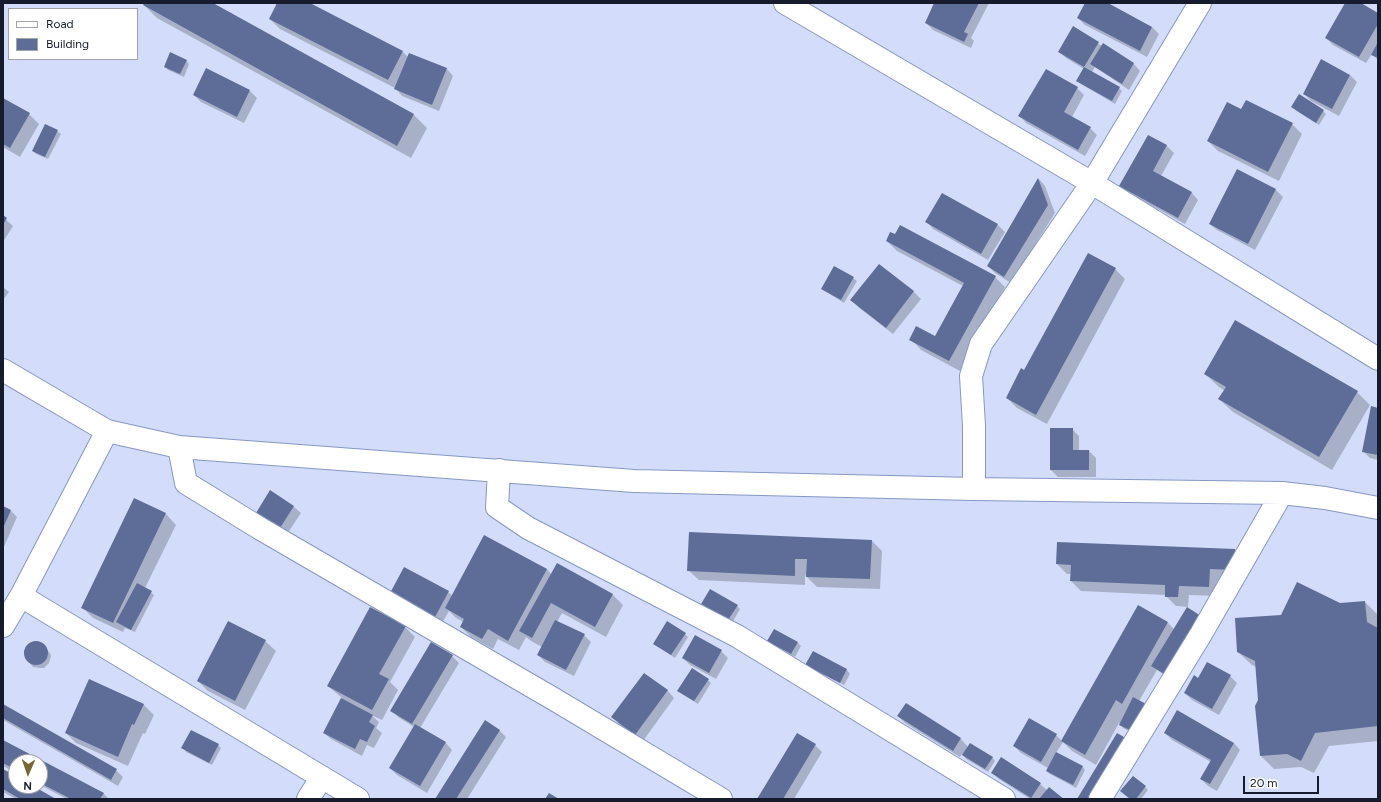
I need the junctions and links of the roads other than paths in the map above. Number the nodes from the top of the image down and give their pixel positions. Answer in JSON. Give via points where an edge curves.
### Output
{"nodes":[{"id":1,"x":785,"y":3,"type":"edge"},
{"id":2,"x":1200,"y":3,"type":"edge"},
{"id":3,"x":1092,"y":183,"type":"junction"},
{"id":4,"x":1378,"y":358,"type":"edge"},
{"id":5,"x":3,"y":370,"type":"edge"},
{"id":6,"x":107,"y":431,"type":"junction"},
{"id":7,"x":179,"y":447,"type":"junction"},
{"id":8,"x":500,"y":470,"type":"junction"},
{"id":9,"x":974,"y":489,"type":"junction"},
{"id":10,"x":1282,"y":493,"type":"junction"},
{"id":11,"x":1325,"y":498,"type":"junction"},
{"id":12,"x":1378,"y":508,"type":"edge"},
{"id":13,"x":1378,"y":524,"type":"edge"},
{"id":14,"x":21,"y":596,"type":"junction"},
{"id":15,"x":3,"y":626,"type":"edge"},
{"id":16,"x":322,"y":777,"type":"junction"},
{"id":17,"x":308,"y":799,"type":"edge"},
{"id":18,"x":358,"y":799,"type":"edge"},
{"id":19,"x":721,"y":799,"type":"edge"},
{"id":20,"x":1004,"y":799,"type":"edge"},
{"id":21,"x":1100,"y":799,"type":"edge"}],
"edges":[{"from":1,"to":3,"type":"street"},
{"from":2,"to":3,"type":"street"},
{"from":3,"to":4,"type":"street"},
{"from":3,"to":9,"type":"street","via":[[982,344],[971,376]]},
{"from":5,"to":6,"type":"street"},
{"from":6,"to":7,"type":"street"},
{"from":6,"to":14,"type":"street"},
{"from":7,"to":8,"type":"street"},
{"from":7,"to":19,"type":"street","via":[[186,483]]},
{"from":8,"to":9,"type":"street","via":[[634,481]]},
{"from":8,"to":20,"type":"street","via":[[497,507],[528,528],[736,636]]},
{"from":9,"to":10,"type":"street"},
{"from":10,"to":11,"type":"street"},
{"from":10,"to":21,"type":"street","via":[[1201,634]]},
{"from":11,"to":12,"type":"street"},
{"from":11,"to":13,"type":"street"},
{"from":14,"to":15,"type":"street"},
{"from":14,"to":16,"type":"street"},
{"from":16,"to":17,"type":"street"},
{"from":16,"to":18,"type":"street"}]}
